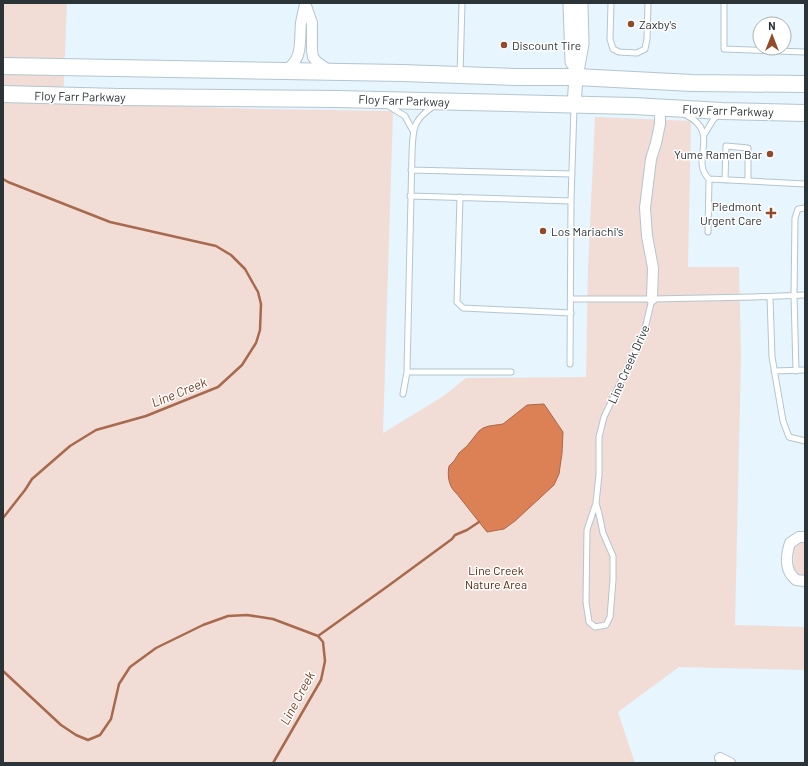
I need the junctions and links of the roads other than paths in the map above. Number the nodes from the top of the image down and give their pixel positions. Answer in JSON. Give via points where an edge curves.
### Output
{"nodes":[{"id":1,"x":305,"y":3,"type":"edge"},
{"id":2,"x":462,"y":3,"type":"edge"},
{"id":3,"x":570,"y":3,"type":"edge"},
{"id":4,"x":581,"y":3,"type":"edge"},
{"id":5,"x":611,"y":3,"type":"edge"},
{"id":6,"x":648,"y":3,"type":"edge"},
{"id":7,"x":724,"y":3,"type":"edge"},
{"id":8,"x":805,"y":52,"type":"edge"},
{"id":9,"x":3,"y":66,"type":"edge"},
{"id":10,"x":283,"y":71,"type":"junction"},
{"id":11,"x":332,"y":72,"type":"junction"},
{"id":12,"x":460,"y":75,"type":"junction"},
{"id":13,"x":576,"y":77,"type":"junction"},
{"id":14,"x":753,"y":84,"type":"junction"},
{"id":15,"x":805,"y":84,"type":"edge"},
{"id":16,"x":805,"y":91,"type":"edge"},
{"id":17,"x":3,"y":94,"type":"edge"},
{"id":18,"x":371,"y":100,"type":"junction"},
{"id":19,"x":441,"y":102,"type":"junction"},
{"id":20,"x":574,"y":105,"type":"junction"},
{"id":21,"x":666,"y":108,"type":"junction"},
{"id":22,"x":722,"y":111,"type":"junction"},
{"id":23,"x":805,"y":113,"type":"edge"},
{"id":24,"x":413,"y":131,"type":"junction"},
{"id":25,"x":704,"y":135,"type":"junction"},
{"id":26,"x":411,"y":170,"type":"junction"},
{"id":27,"x":572,"y":174,"type":"junction"},
{"id":28,"x":709,"y":179,"type":"junction"},
{"id":29,"x":725,"y":180,"type":"junction"},
{"id":30,"x":748,"y":181,"type":"junction"},
{"id":31,"x":805,"y":184,"type":"edge"},
{"id":32,"x":410,"y":196,"type":"junction"},
{"id":33,"x":460,"y":197,"type":"junction"},
{"id":34,"x":571,"y":201,"type":"junction"},
{"id":35,"x":805,"y":208,"type":"edge"},
{"id":36,"x":708,"y":232,"type":"dead end"},
{"id":37,"x":794,"y":295,"type":"junction"},
{"id":38,"x":805,"y":295,"type":"edge"},
{"id":39,"x":770,"y":297,"type":"junction"},
{"id":40,"x":570,"y":299,"type":"junction"},
{"id":41,"x":652,"y":299,"type":"junction"},
{"id":42,"x":570,"y":313,"type":"junction"},
{"id":43,"x":570,"y":364,"type":"dead end"},
{"id":44,"x":796,"y":370,"type":"junction"},
{"id":45,"x":805,"y":370,"type":"edge"},
{"id":46,"x":774,"y":371,"type":"junction"},
{"id":47,"x":407,"y":372,"type":"junction"},
{"id":48,"x":511,"y":372,"type":"dead end"},
{"id":49,"x":403,"y":394,"type":"dead end"},
{"id":50,"x":805,"y":441,"type":"edge"},
{"id":51,"x":596,"y":503,"type":"junction"},
{"id":52,"x":805,"y":537,"type":"edge"},
{"id":53,"x":805,"y":581,"type":"edge"},
{"id":54,"x":720,"y":758,"type":"dead end"},
{"id":55,"x":730,"y":763,"type":"edge"}],
"edges":[{"from":1,"to":10,"type":"street","via":[[298,55],[294,64]]},
{"from":1,"to":11,"type":"street","via":[[312,23],[313,57]]},
{"from":2,"to":12,"type":"lane"},
{"from":3,"to":13,"type":"street","via":[[572,62]]},
{"from":4,"to":13,"type":"street","via":[[582,44]]},
{"from":5,"to":6,"type":"lane","via":[[610,39],[614,49],[619,52],[637,53],[645,49],[648,39]]},
{"from":7,"to":8,"type":"lane","via":[[724,49]]},
{"from":9,"to":10,"type":"main road","name":"Floy Farr Parkway"},
{"from":10,"to":11,"type":"main road","name":"Floy Farr Parkway"},
{"from":11,"to":12,"type":"main road","name":"Floy Farr Parkway"},
{"from":12,"to":13,"type":"main road","name":"Floy Farr Parkway"},
{"from":13,"to":14,"type":"main road","name":"Floy Farr Parkway"},
{"from":13,"to":20,"type":"street"},
{"from":14,"to":15,"type":"main road","name":"Floy Farr Parkway"},
{"from":14,"to":16,"type":"main road","name":"Floy Farr Parkway"},
{"from":17,"to":18,"type":"main road","name":"Floy Farr Parkway"},
{"from":18,"to":19,"type":"main road","name":"Floy Farr Parkway"},
{"from":18,"to":24,"type":"lane","via":[[405,116]]},
{"from":19,"to":20,"type":"main road","name":"Floy Farr Parkway"},
{"from":19,"to":24,"type":"lane","via":[[419,118]]},
{"from":20,"to":21,"type":"main road","name":"Floy Farr Parkway"},
{"from":20,"to":27,"type":"lane"},
{"from":21,"to":22,"type":"main road","name":"Floy Farr Parkway"},
{"from":21,"to":25,"type":"lane","via":[[695,120]]},
{"from":21,"to":41,"type":"street","name":"Line Creek Drive","via":[[660,111],[645,208],[653,268]]},
{"from":22,"to":23,"type":"main road","name":"Floy Farr Parkway"},
{"from":22,"to":25,"type":"lane"},
{"from":24,"to":26,"type":"lane"},
{"from":25,"to":28,"type":"lane","via":[[702,168]]},
{"from":26,"to":27,"type":"lane"},
{"from":26,"to":32,"type":"lane"},
{"from":27,"to":34,"type":"lane"},
{"from":28,"to":29,"type":"lane"},
{"from":28,"to":36,"type":"lane"},
{"from":29,"to":30,"type":"lane"},
{"from":29,"to":30,"type":"lane","via":[[726,146],[748,148]]},
{"from":30,"to":31,"type":"lane"},
{"from":32,"to":33,"type":"lane"},
{"from":32,"to":47,"type":"lane"},
{"from":33,"to":34,"type":"lane"},
{"from":33,"to":42,"type":"lane","via":[[457,302],[463,308]]},
{"from":34,"to":40,"type":"lane"},
{"from":35,"to":37,"type":"lane","via":[[798,210],[795,218]]},
{"from":37,"to":38,"type":"lane"},
{"from":37,"to":39,"type":"lane"},
{"from":37,"to":44,"type":"lane"},
{"from":39,"to":41,"type":"lane"},
{"from":39,"to":46,"type":"lane"},
{"from":40,"to":41,"type":"lane"},
{"from":40,"to":42,"type":"lane"},
{"from":41,"to":51,"type":"lane","name":"Line Creek Drive","via":[[644,333],[604,417],[599,437]]},
{"from":42,"to":43,"type":"lane"},
{"from":44,"to":45,"type":"lane"},
{"from":44,"to":46,"type":"lane"},
{"from":46,"to":50,"type":"lane","via":[[788,437]]},
{"from":47,"to":48,"type":"lane"},
{"from":47,"to":49,"type":"lane"},
{"from":51,"to":51,"type":"lane","name":"Line Creek Drive","via":[[587,530],[586,569],[587,614],[589,622],[595,627],[606,625],[610,617],[614,568],[613,556],[603,533]]},
{"from":52,"to":53,"type":"street","via":[[799,537],[790,543],[787,565],[796,580]]},
{"from":54,"to":55,"type":"street"}]}
